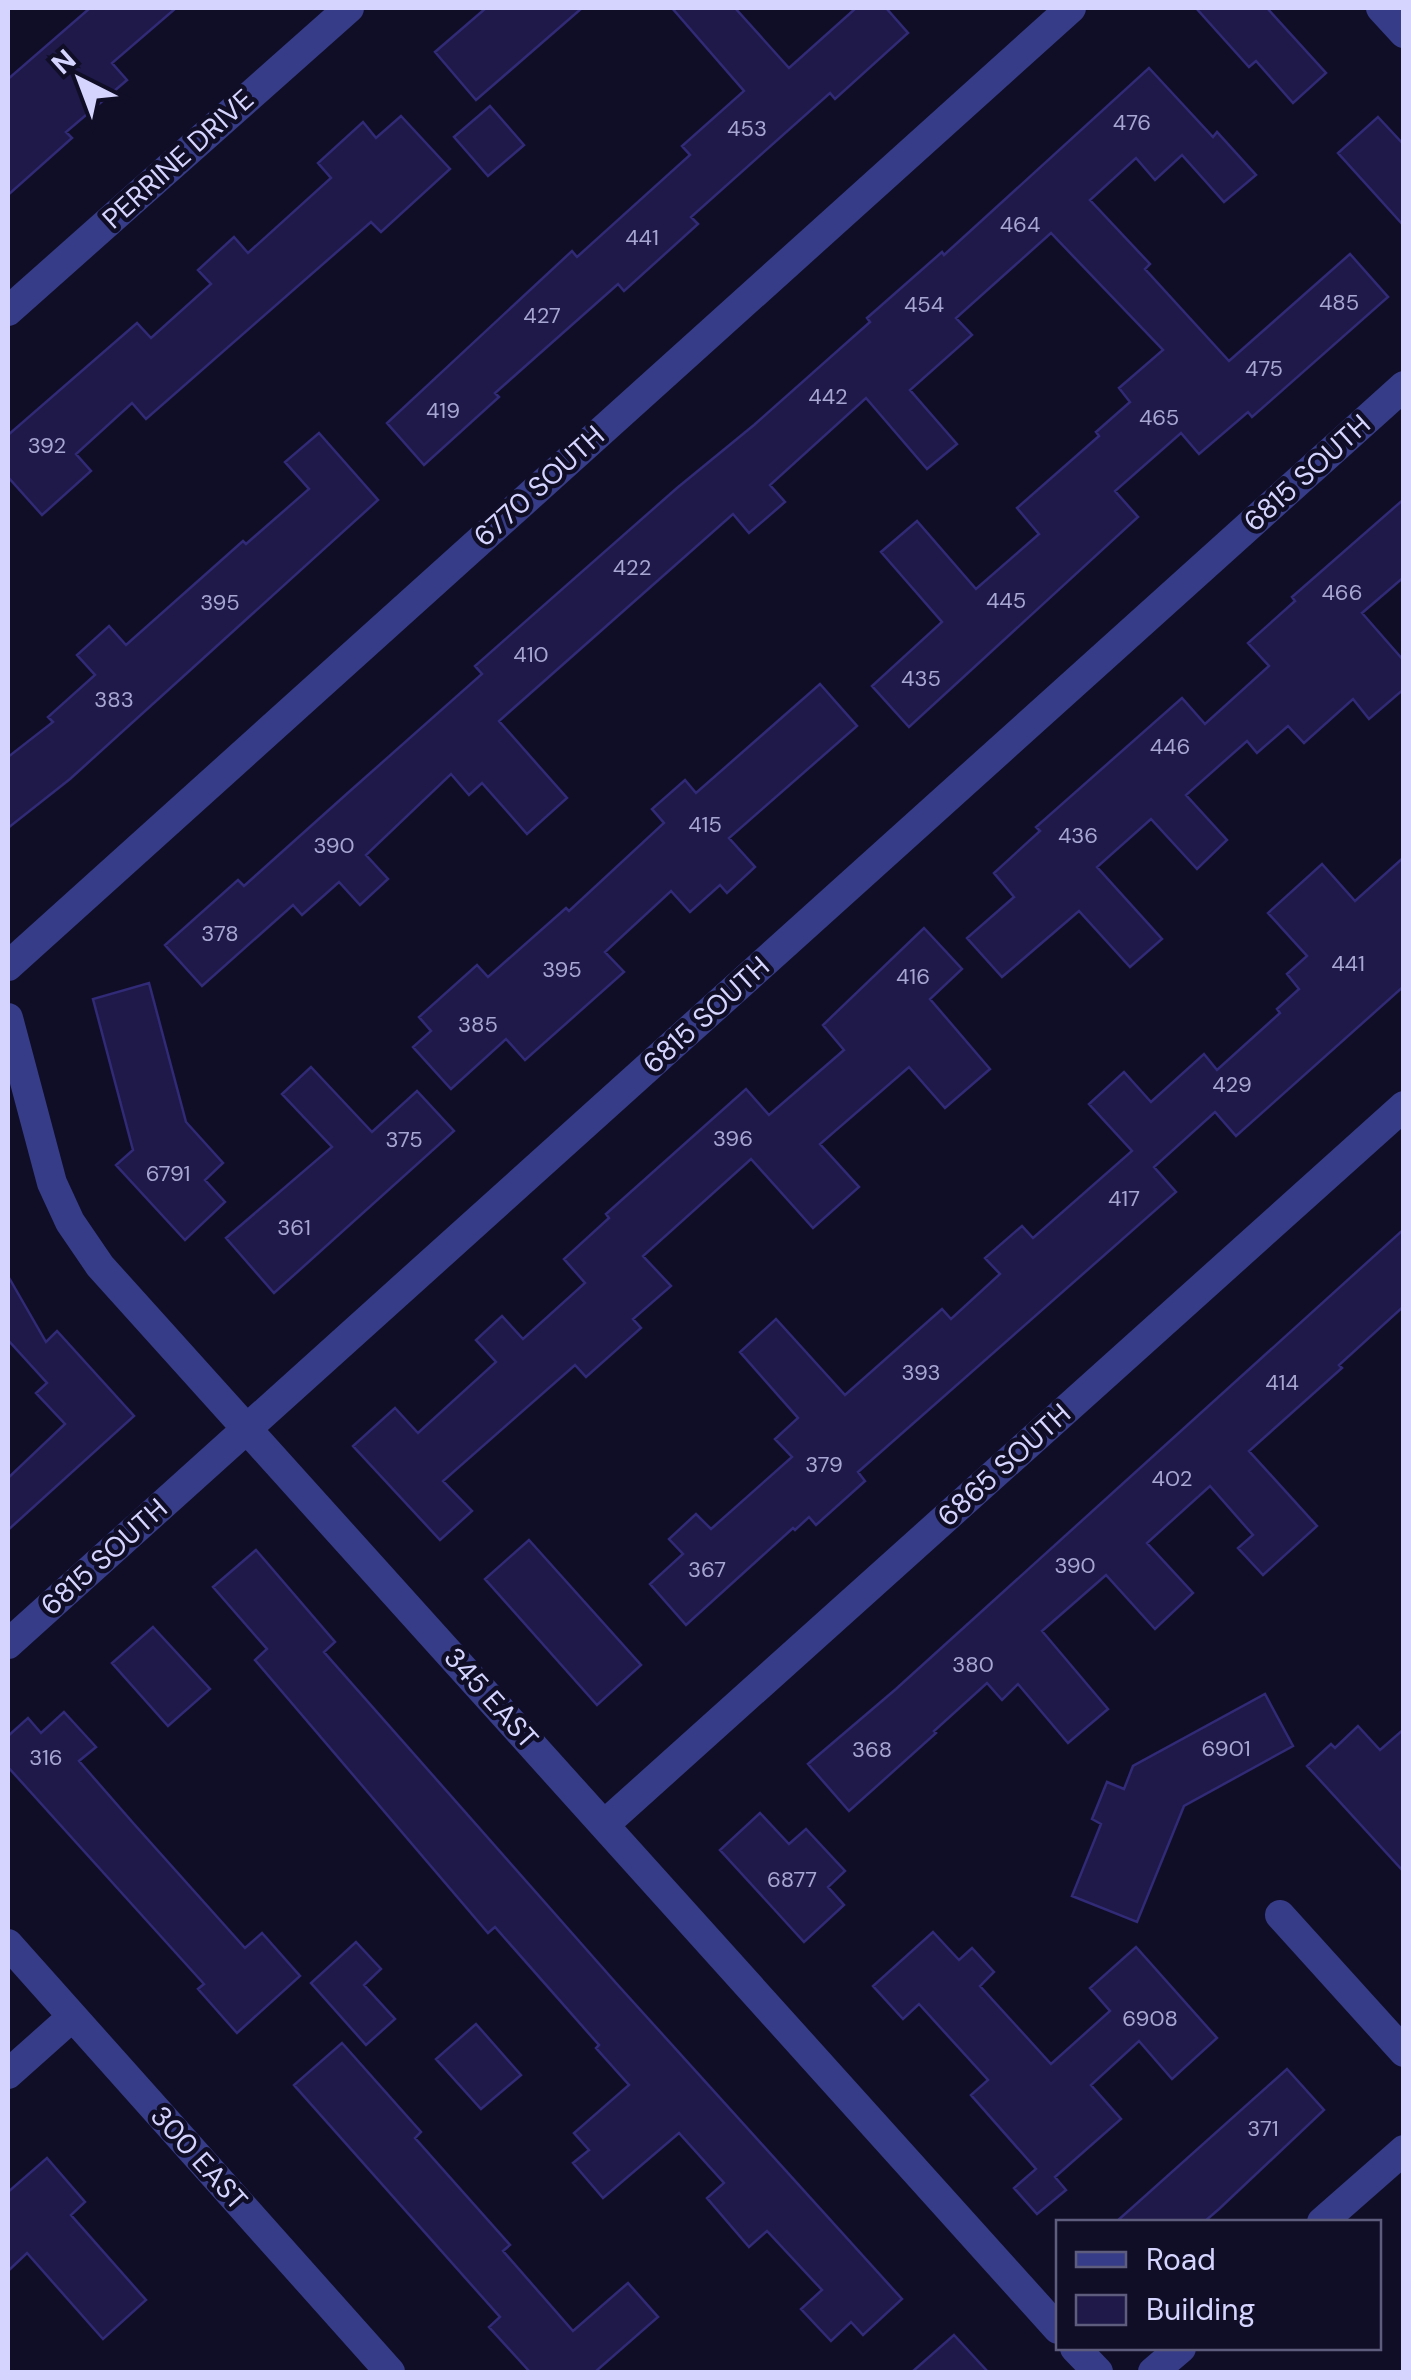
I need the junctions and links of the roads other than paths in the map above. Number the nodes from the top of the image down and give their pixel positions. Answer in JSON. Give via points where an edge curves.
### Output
{"nodes":[{"id":1,"x":349,"y":8,"type":"edge"},
{"id":2,"x":1071,"y":8,"type":"edge"},
{"id":3,"x":1381,"y":8,"type":"edge"},
{"id":4,"x":1404,"y":32,"type":"edge"},
{"id":5,"x":8,"y":311,"type":"edge"},
{"id":6,"x":1404,"y":386,"type":"edge"},
{"id":7,"x":8,"y":966,"type":"edge"},
{"id":8,"x":8,"y":1018,"type":"edge"},
{"id":9,"x":1404,"y":1106,"type":"edge"},
{"id":10,"x":248,"y":1427,"type":"junction"},
{"id":11,"x":8,"y":1644,"type":"edge"},
{"id":12,"x":604,"y":1824,"type":"junction"},
{"id":13,"x":1280,"y":1915,"type":"dead end"},
{"id":14,"x":8,"y":1944,"type":"edge"},
{"id":15,"x":72,"y":2016,"type":"junction"},
{"id":16,"x":1404,"y":2052,"type":"edge"},
{"id":17,"x":8,"y":2074,"type":"edge"},
{"id":18,"x":1404,"y":2150,"type":"edge"},
{"id":19,"x":1324,"y":2220,"type":"edge"},
{"id":20,"x":1056,"y":2327,"type":"edge"},
{"id":21,"x":1077,"y":2350,"type":"edge"},
{"id":22,"x":1180,"y":2350,"type":"edge"},
{"id":23,"x":390,"y":2372,"type":"edge"},
{"id":24,"x":1098,"y":2372,"type":"edge"},
{"id":25,"x":1153,"y":2372,"type":"edge"}],
"edges":[{"from":1,"to":5,"type":"street","name":"PERRINE DRIVE"},
{"from":2,"to":7,"type":"street","name":"6770 SOUTH"},
{"from":3,"to":4,"type":"street"},
{"from":6,"to":10,"type":"street","name":"6815 SOUTH"},
{"from":8,"to":10,"type":"street","name":"345 EAST","via":[[52,1183],[70,1222],[100,1266]]},
{"from":9,"to":12,"type":"street","name":"6865 SOUTH"},
{"from":10,"to":11,"type":"street","name":"6815 SOUTH"},
{"from":10,"to":12,"type":"street","name":"345 EAST"},
{"from":12,"to":20,"type":"street","name":"345 EAST"},
{"from":13,"to":16,"type":"street"},
{"from":14,"to":15,"type":"street","name":"300 EAST"},
{"from":15,"to":17,"type":"street"},
{"from":15,"to":23,"type":"street","name":"300 EAST"},
{"from":18,"to":19,"type":"street"},
{"from":21,"to":24,"type":"street"},
{"from":22,"to":25,"type":"street"}]}
